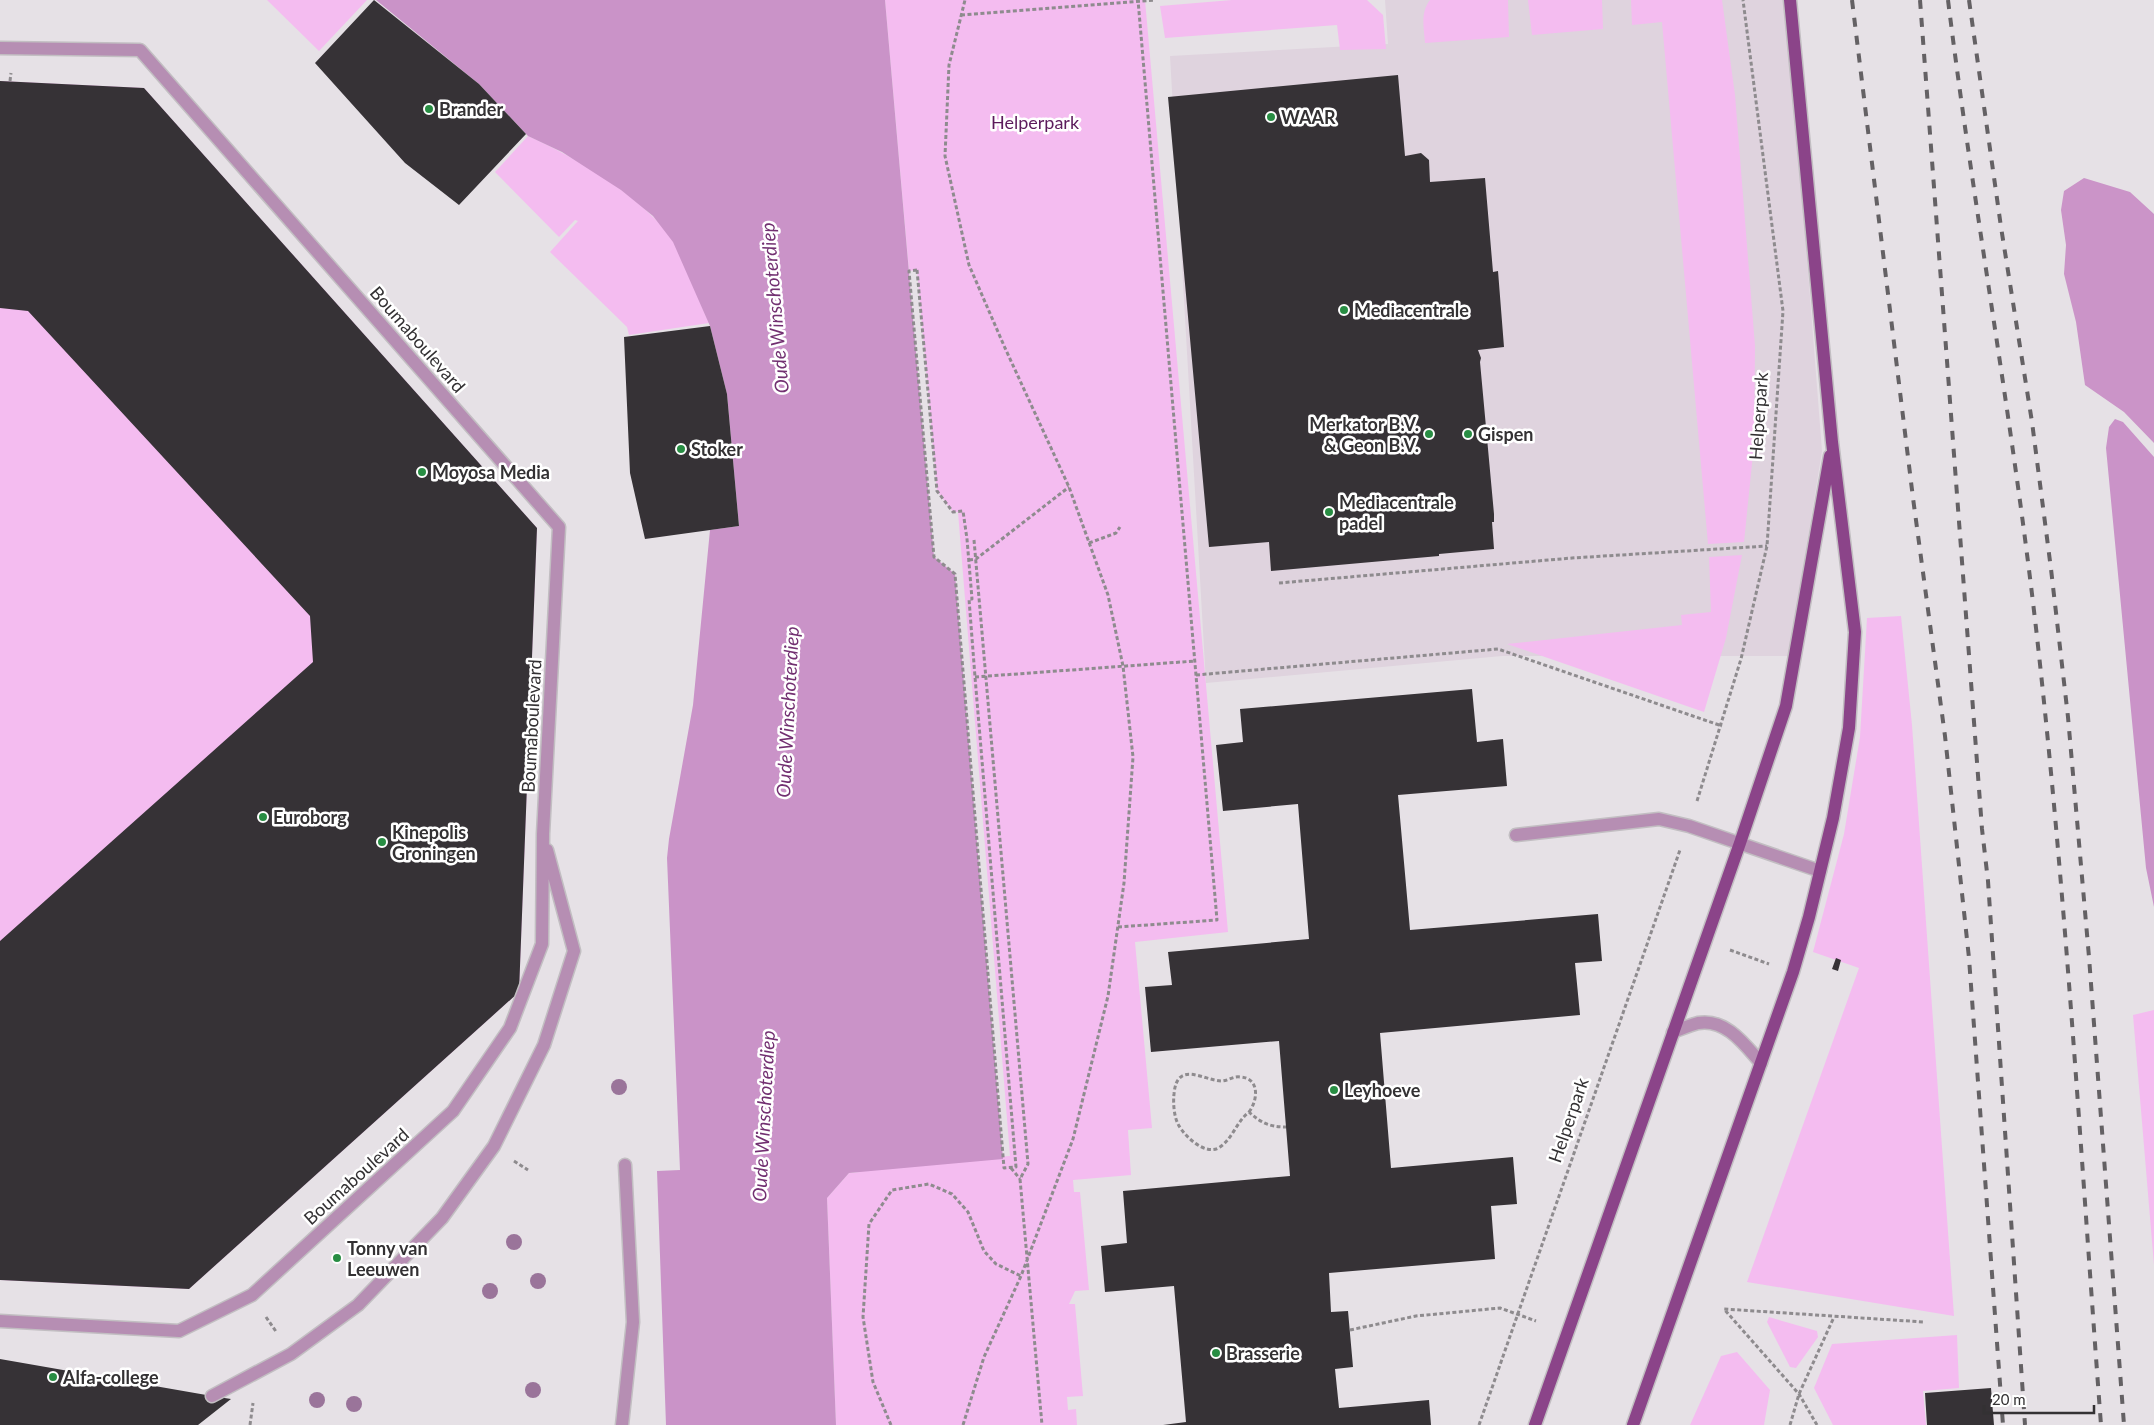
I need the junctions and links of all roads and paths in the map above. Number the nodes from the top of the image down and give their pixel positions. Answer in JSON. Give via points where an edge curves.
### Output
{"nodes":[{"id":1,"x":965,"y":0,"type":"edge"},
{"id":2,"x":1155,"y":0,"type":"edge"},
{"id":3,"x":1743,"y":0,"type":"edge"},
{"id":4,"x":1790,"y":0,"type":"edge"},
{"id":5,"x":1138,"y":1,"type":"edge"},
{"id":6,"x":962,"y":16,"type":"junction"},
{"id":7,"x":0,"y":48,"type":"edge"},
{"id":8,"x":1832,"y":442,"type":"junction"},
{"id":9,"x":1069,"y":487,"type":"junction"},
{"id":10,"x":1120,"y":527,"type":"dead end"},
{"id":11,"x":974,"y":540,"type":"dead end"},
{"id":12,"x":1089,"y":543,"type":"junction"},
{"id":13,"x":1767,"y":546,"type":"junction"},
{"id":14,"x":976,"y":559,"type":"junction"},
{"id":15,"x":969,"y":560,"type":"junction"},
{"id":16,"x":1280,"y":583,"type":"dead end"},
{"id":17,"x":1195,"y":661,"type":"junction"},
{"id":18,"x":1124,"y":666,"type":"junction"},
{"id":19,"x":1196,"y":675,"type":"junction"},
{"id":20,"x":975,"y":677,"type":"junction"},
{"id":21,"x":985,"y":677,"type":"junction"},
{"id":22,"x":1722,"y":726,"type":"junction"},
{"id":23,"x":1689,"y":826,"type":"junction"},
{"id":24,"x":543,"y":834,"type":"junction"},
{"id":25,"x":1516,"y":835,"type":"dead end"},
{"id":26,"x":1740,"y":843,"type":"junction"},
{"id":27,"x":1820,"y":871,"type":"junction"},
{"id":28,"x":1118,"y":927,"type":"junction"},
{"id":29,"x":1724,"y":948,"type":"dead end"},
{"id":30,"x":1775,"y":966,"type":"dead end"},
{"id":31,"x":1673,"y":1032,"type":"junction"},
{"id":32,"x":1760,"y":1063,"type":"junction"},
{"id":33,"x":1249,"y":1112,"type":"junction"},
{"id":34,"x":1286,"y":1127,"type":"dead end"},
{"id":35,"x":625,"y":1165,"type":"dead end"},
{"id":36,"x":1011,"y":1168,"type":"junction"},
{"id":37,"x":1020,"y":1179,"type":"junction"},
{"id":38,"x":1028,"y":1257,"type":"junction"},
{"id":39,"x":1021,"y":1276,"type":"junction"},
{"id":40,"x":252,"y":1295,"type":"junction"},
{"id":41,"x":1519,"y":1314,"type":"junction"},
{"id":42,"x":1834,"y":1317,"type":"junction"},
{"id":43,"x":0,"y":1321,"type":"edge"},
{"id":44,"x":1536,"y":1321,"type":"dead end"},
{"id":45,"x":1924,"y":1322,"type":"dead end"},
{"id":46,"x":1350,"y":1330,"type":"dead end"},
{"id":47,"x":291,"y":1354,"type":"junction"},
{"id":48,"x":1799,"y":1394,"type":"junction"},
{"id":49,"x":212,"y":1396,"type":"dead end"},
{"id":50,"x":622,"y":1425,"type":"edge"},
{"id":51,"x":892,"y":1425,"type":"edge"},
{"id":52,"x":963,"y":1425,"type":"edge"},
{"id":53,"x":1042,"y":1425,"type":"edge"},
{"id":54,"x":1479,"y":1425,"type":"edge"},
{"id":55,"x":1535,"y":1425,"type":"edge"},
{"id":56,"x":1633,"y":1425,"type":"edge"},
{"id":57,"x":1790,"y":1425,"type":"edge"},
{"id":58,"x":1817,"y":1425,"type":"edge"}],
"edges":[{"from":1,"to":6,"type":"path"},
{"from":2,"to":5,"type":"path"},
{"from":3,"to":13,"type":"path","name":"Helperpark","via":[[1783,311]]},
{"from":4,"to":8,"type":"main road"},
{"from":5,"to":6,"type":"path"},
{"from":5,"to":17,"type":"path"},
{"from":6,"to":9,"type":"path","via":[[949,65],[945,156],[969,265]]},
{"from":7,"to":24,"type":"street","name":"Boumaboulevard","via":[[140,50],[559,527]]},
{"from":8,"to":26,"type":"main road","via":[[1786,706]]},
{"from":8,"to":27,"type":"main road","via":[[1855,632],[1849,728]]},
{"from":9,"to":12,"type":"path"},
{"from":9,"to":14,"type":"path"},
{"from":10,"to":12,"type":"path","via":[[1116,533]]},
{"from":11,"to":14,"type":"path"},
{"from":12,"to":18,"type":"path","via":[[1108,595]]},
{"from":13,"to":16,"type":"path","via":[[1572,558]]},
{"from":13,"to":22,"type":"path","name":"Helperpark"},
{"from":14,"to":15,"type":"path"},
{"from":14,"to":21,"type":"path"},
{"from":15,"to":20,"type":"path"},
{"from":15,"to":36,"type":"path","via":[[963,511],[953,512],[937,491],[917,270],[909,270],[934,557],[955,574],[1004,1168]]},
{"from":17,"to":18,"type":"path"},
{"from":17,"to":19,"type":"path"},
{"from":18,"to":21,"type":"path"},
{"from":18,"to":28,"type":"path","via":[[1133,757]]},
{"from":19,"to":22,"type":"path","via":[[1498,649]]},
{"from":19,"to":28,"type":"path","via":[[1217,920]]},
{"from":20,"to":21,"type":"path"},
{"from":20,"to":36,"type":"path","via":[[1016,1167]]},
{"from":21,"to":37,"type":"path","via":[[1028,1164]]},
{"from":22,"to":23,"type":"path","name":"Helperpark"},
{"from":23,"to":25,"type":"street","via":[[1659,819]]},
{"from":23,"to":26,"type":"street"},
{"from":23,"to":41,"type":"path","name":"Helperpark"},
{"from":24,"to":40,"type":"street","name":"Boumaboulevard","via":[[542,944],[510,1028],[453,1111]]},
{"from":24,"to":47,"type":"street","name":"Boumaboulevard","via":[[574,951],[544,1045],[494,1146],[442,1218],[358,1305]]},
{"from":26,"to":27,"type":"street"},
{"from":26,"to":31,"type":"main road"},
{"from":27,"to":32,"type":"main road","via":[[1793,972]]},
{"from":28,"to":38,"type":"path","via":[[1108,996],[1073,1139]]},
{"from":29,"to":30,"type":"path"},
{"from":31,"to":32,"type":"street","via":[[1700,1022],[1724,1026]]},
{"from":31,"to":55,"type":"main road"},
{"from":32,"to":56,"type":"main road"},
{"from":33,"to":33,"type":"path","via":[[1218,1149],[1203,1147],[1186,1135],[1177,1122],[1174,1100],[1177,1081],[1190,1073],[1219,1081],[1248,1079],[1255,1089],[1256,1098]]},
{"from":33,"to":34,"type":"path","via":[[1272,1127]]},
{"from":35,"to":50,"type":"street","via":[[634,1322]]},
{"from":36,"to":37,"type":"path"},
{"from":37,"to":38,"type":"path"},
{"from":38,"to":39,"type":"path"},
{"from":38,"to":53,"type":"path"},
{"from":39,"to":51,"type":"path","via":[[996,1264],[984,1251],[968,1212],[952,1194],[929,1184],[892,1190],[869,1224],[863,1317],[873,1382]]},
{"from":39,"to":52,"type":"path","via":[[984,1357]]},
{"from":40,"to":43,"type":"street","name":"Boumaboulevard","via":[[179,1331]]},
{"from":40,"to":47,"type":"path"},
{"from":41,"to":44,"type":"path"},
{"from":41,"to":46,"type":"path","via":[[1500,1308],[1416,1316]]},
{"from":41,"to":54,"type":"path","name":"Helperpark"},
{"from":42,"to":45,"type":"path"},
{"from":42,"to":48,"type":"path"},
{"from":42,"to":48,"type":"path","via":[[1724,1309]]},
{"from":47,"to":49,"type":"street","name":"Boumaboulevard"},
{"from":48,"to":57,"type":"path"},
{"from":48,"to":58,"type":"path"}]}
